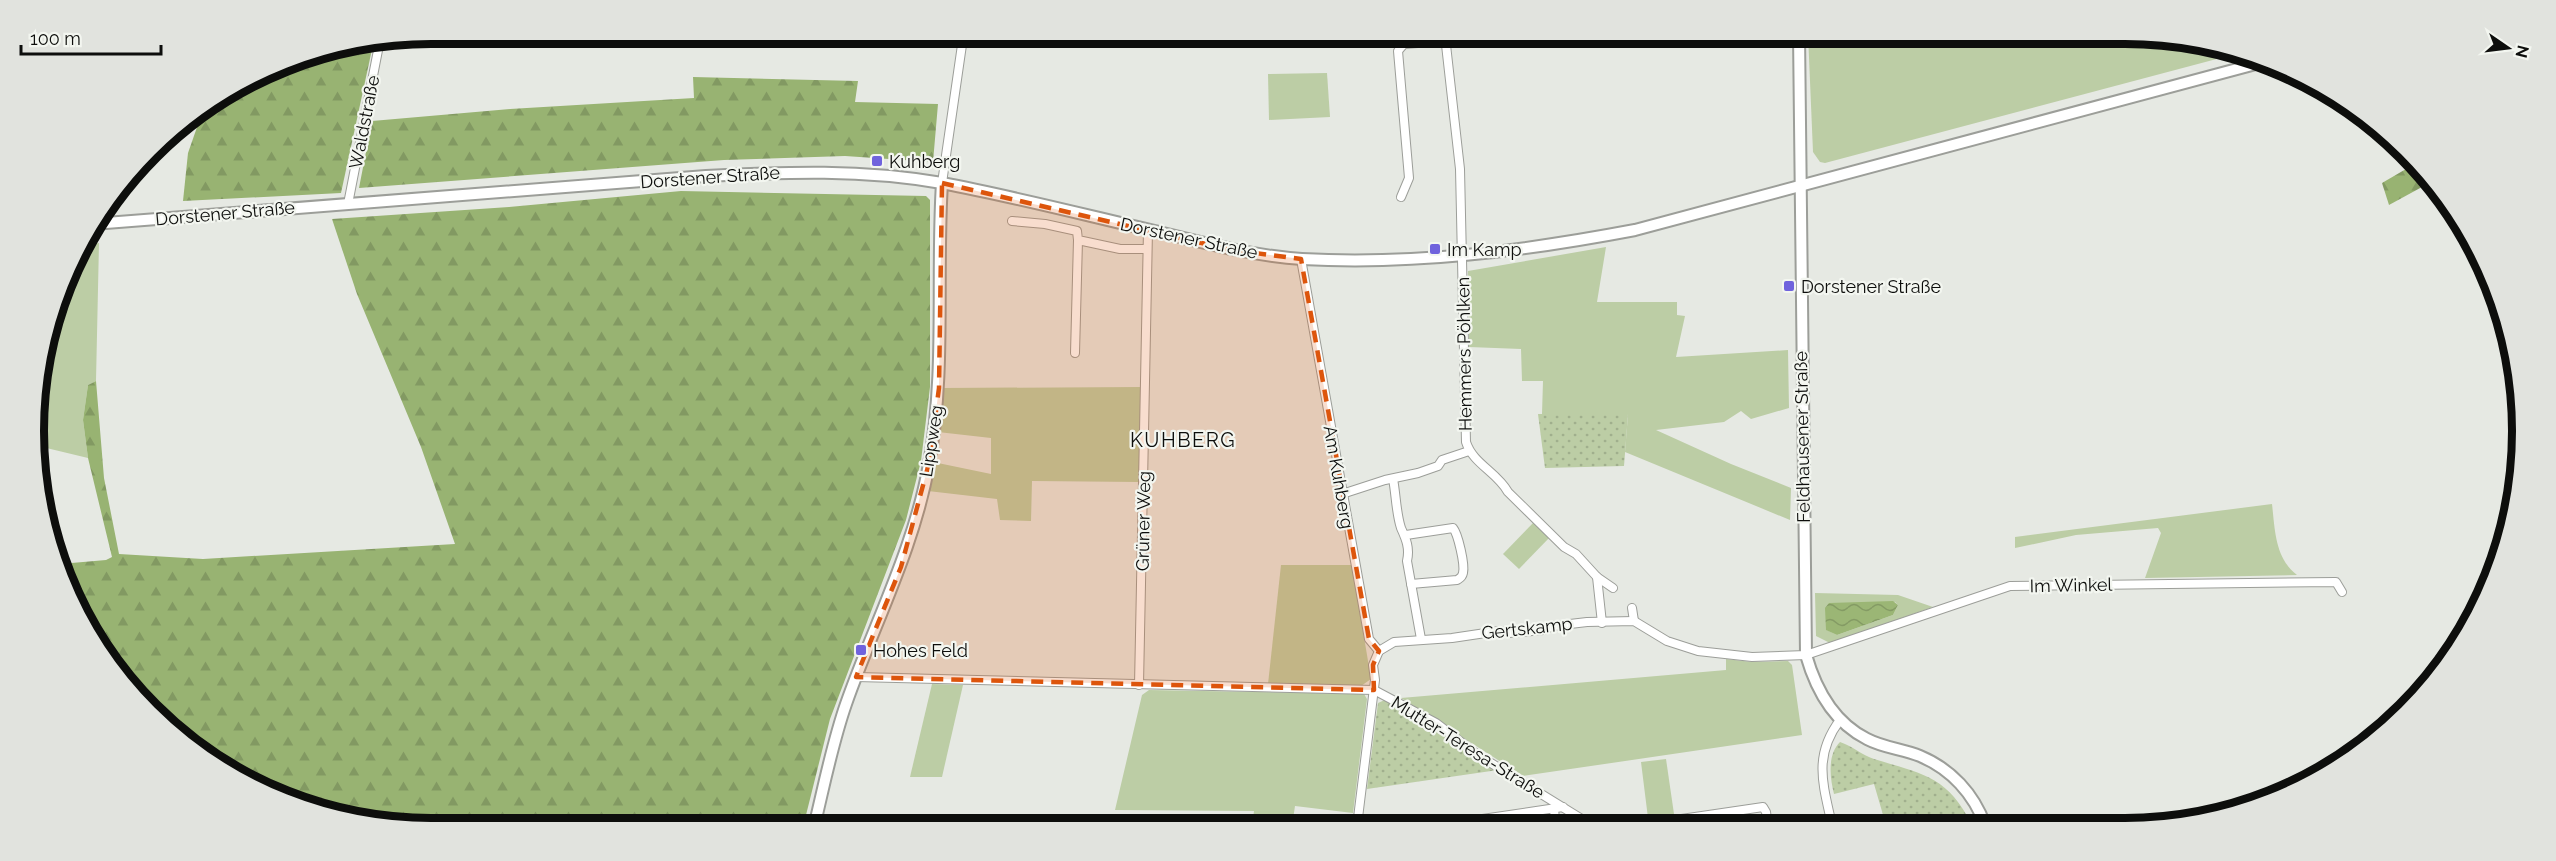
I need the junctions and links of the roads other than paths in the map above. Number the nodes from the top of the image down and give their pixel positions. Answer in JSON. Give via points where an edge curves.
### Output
{"nodes":[{"id":1,"x":962,"y":44,"type":"edge"},
{"id":2,"x":1404,"y":44,"type":"edge"},
{"id":3,"x":1446,"y":44,"type":"edge"},
{"id":4,"x":1799,"y":44,"type":"edge"},
{"id":5,"x":379,"y":47,"type":"edge"},
{"id":6,"x":2252,"y":65,"type":"edge"},
{"id":7,"x":942,"y":183,"type":"junction"},
{"id":8,"x":1799,"y":185,"type":"junction"},
{"id":9,"x":1401,"y":197,"type":"dead end"},
{"id":10,"x":348,"y":204,"type":"junction"},
{"id":11,"x":1012,"y":221,"type":"dead end"},
{"id":12,"x":104,"y":223,"type":"edge"},
{"id":13,"x":1148,"y":230,"type":"junction"},
{"id":14,"x":1078,"y":240,"type":"junction"},
{"id":15,"x":1147,"y":249,"type":"junction"},
{"id":16,"x":1462,"y":256,"type":"junction"},
{"id":17,"x":1301,"y":259,"type":"junction"},
{"id":18,"x":1075,"y":353,"type":"dead end"},
{"id":19,"x":1469,"y":451,"type":"junction"},
{"id":20,"x":1393,"y":479,"type":"junction"},
{"id":21,"x":1342,"y":494,"type":"junction"},
{"id":22,"x":1406,"y":535,"type":"junction"},
{"id":23,"x":1597,"y":577,"type":"junction"},
{"id":24,"x":1411,"y":584,"type":"junction"},
{"id":25,"x":1612,"y":588,"type":"dead end"},
{"id":26,"x":2342,"y":592,"type":"dead end"},
{"id":27,"x":1632,"y":609,"type":"dead end"},
{"id":28,"x":1634,"y":621,"type":"junction"},
{"id":29,"x":1602,"y":622,"type":"junction"},
{"id":30,"x":1420,"y":639,"type":"junction"},
{"id":31,"x":1379,"y":651,"type":"junction"},
{"id":32,"x":1806,"y":655,"type":"junction"},
{"id":33,"x":856,"y":677,"type":"junction"},
{"id":34,"x":1139,"y":685,"type":"junction"},
{"id":35,"x":1374,"y":690,"type":"junction"},
{"id":36,"x":1840,"y":720,"type":"junction"},
{"id":37,"x":1563,"y":807,"type":"junction"},
{"id":38,"x":1554,"y":810,"type":"junction"},
{"id":39,"x":816,"y":818,"type":"edge"},
{"id":40,"x":1358,"y":818,"type":"edge"},
{"id":41,"x":1501,"y":818,"type":"edge"},
{"id":42,"x":1555,"y":818,"type":"edge"},
{"id":43,"x":1580,"y":818,"type":"edge"},
{"id":44,"x":1688,"y":818,"type":"edge"},
{"id":45,"x":1766,"y":818,"type":"edge"},
{"id":46,"x":1831,"y":818,"type":"edge"},
{"id":47,"x":1982,"y":818,"type":"edge"}],
"edges":[{"from":1,"to":7,"type":"street","name":"Lippweg"},
{"from":2,"to":9,"type":"street","via":[[1398,51],[1409,178]]},
{"from":3,"to":16,"type":"street","via":[[1460,169]]},
{"from":4,"to":8,"type":"main road","name":"Feldhausener Straße"},
{"from":5,"to":10,"type":"street","name":"Waldstraße"},
{"from":6,"to":8,"type":"main road","name":"Dorstener Straße"},
{"from":7,"to":10,"type":"main road","name":"Dorstener Straße","via":[[872,173],[790,171]]},
{"from":7,"to":13,"type":"main road","name":"Dorstener Straße"},
{"from":7,"to":33,"type":"main road","name":"Lippweg","via":[[939,388],[929,464],[904,558]]},
{"from":8,"to":16,"type":"main road","name":"Dorstener Straße","via":[[1635,230],[1543,247]]},
{"from":8,"to":32,"type":"main road","name":"Feldhausener Straße"},
{"from":10,"to":12,"type":"main road","name":"Dorstener Straße"},
{"from":11,"to":14,"type":"street","via":[[1077,231]]},
{"from":13,"to":15,"type":"street","name":"Grüner Weg"},
{"from":13,"to":17,"type":"main road","name":"Dorstener Straße","via":[[1232,250]]},
{"from":14,"to":15,"type":"street","via":[[1120,249]]},
{"from":14,"to":18,"type":"street"},
{"from":15,"to":34,"type":"street","name":"Grüner Weg"},
{"from":16,"to":17,"type":"main road","name":"Dorstener Straße"},
{"from":16,"to":19,"type":"street","name":"Hemmers Pöhlken"},
{"from":17,"to":21,"type":"street","name":"Am Kuhberg"},
{"from":19,"to":20,"type":"street","name":"Hemmers Pöhlken","via":[[1442,460],[1438,466]]},
{"from":19,"to":23,"type":"street","name":"Hemmers Pöhlken"},
{"from":20,"to":21,"type":"street","name":"Hemmers Pöhlken"},
{"from":20,"to":22,"type":"street","via":[[1401,528]]},
{"from":21,"to":31,"type":"street","name":"Am Kuhberg","via":[[1369,639]]},
{"from":22,"to":24,"type":"street"},
{"from":22,"to":24,"type":"street","via":[[1452,528],[1457,533],[1464,570],[1457,580]]},
{"from":23,"to":25,"type":"street","name":"Hemmers Pöhlken"},
{"from":23,"to":29,"type":"street"},
{"from":24,"to":30,"type":"street"},
{"from":26,"to":32,"type":"street","name":"Im Winkel","via":[[2336,582],[2010,586]]},
{"from":27,"to":28,"type":"street"},
{"from":28,"to":29,"type":"street","name":"Gertskamp"},
{"from":28,"to":32,"type":"street","via":[[1667,641],[1698,651],[1752,657]]},
{"from":29,"to":30,"type":"street","name":"Gertskamp"},
{"from":30,"to":31,"type":"street","name":"Gertskamp","via":[[1394,642]]},
{"from":31,"to":35,"type":"street","via":[[1373,663]]},
{"from":32,"to":36,"type":"main road","name":"Feldhausener Straße","via":[[1818,691]]},
{"from":33,"to":34,"type":"street"},
{"from":33,"to":39,"type":"main road","name":"Lippweg","via":[[836,736]]},
{"from":34,"to":35,"type":"street"},
{"from":35,"to":37,"type":"street","name":"Mutter-Teresa-Straße","via":[[1436,723],[1478,755]]},
{"from":35,"to":40,"type":"street"},
{"from":36,"to":46,"type":"street","via":[[1825,744],[1822,767]]},
{"from":36,"to":47,"type":"main road","name":"Feldhausener Straße","via":[[1865,738],[1938,765],[1970,795]]},
{"from":37,"to":38,"type":"street"},
{"from":37,"to":43,"type":"street","name":"Mutter-Teresa-Straße"},
{"from":38,"to":41,"type":"street"},
{"from":38,"to":42,"type":"street"},
{"from":44,"to":45,"type":"street","via":[[1763,807]]}]}
